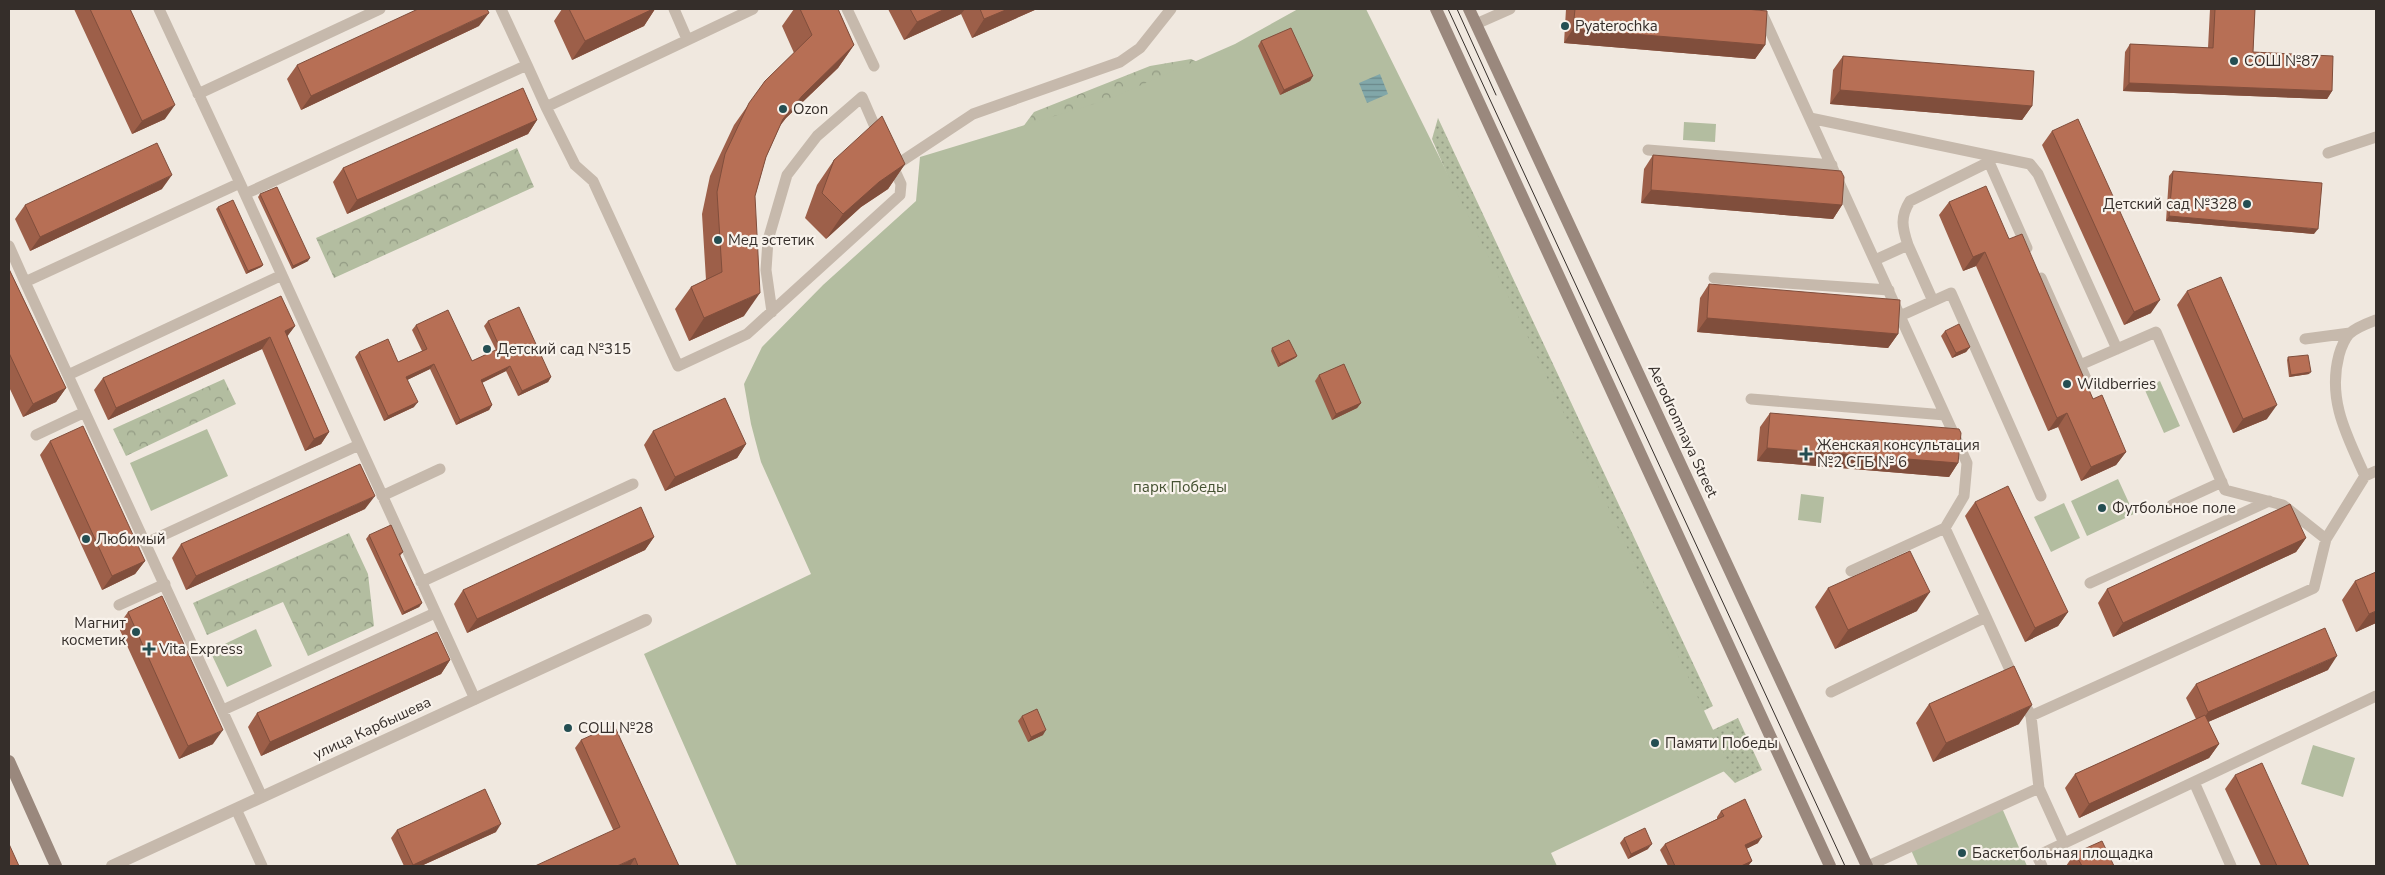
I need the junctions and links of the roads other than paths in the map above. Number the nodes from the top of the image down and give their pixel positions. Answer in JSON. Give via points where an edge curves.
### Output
{"nodes":[{"id":1,"x":159,"y":9,"type":"edge"},
{"id":2,"x":380,"y":9,"type":"edge"},
{"id":3,"x":501,"y":9,"type":"edge"},
{"id":4,"x":674,"y":9,"type":"edge"},
{"id":5,"x":752,"y":9,"type":"edge"},
{"id":6,"x":847,"y":9,"type":"edge"},
{"id":7,"x":1171,"y":9,"type":"edge"},
{"id":8,"x":1436,"y":9,"type":"edge"},
{"id":9,"x":1469,"y":9,"type":"edge"},
{"id":10,"x":1510,"y":9,"type":"edge"},
{"id":11,"x":1760,"y":9,"type":"edge"},
{"id":12,"x":1476,"y":24,"type":"junction"},
{"id":13,"x":687,"y":39,"type":"junction"},
{"id":14,"x":527,"y":66,"type":"junction"},
{"id":15,"x":874,"y":66,"type":"dead end"},
{"id":16,"x":198,"y":94,"type":"junction"},
{"id":17,"x":546,"y":107,"type":"junction"},
{"id":18,"x":1810,"y":118,"type":"junction"},
{"id":19,"x":2376,"y":137,"type":"edge"},
{"id":20,"x":1648,"y":150,"type":"dead end"},
{"id":21,"x":2328,"y":153,"type":"dead end"},
{"id":22,"x":1987,"y":158,"type":"junction"},
{"id":23,"x":1832,"y":165,"type":"junction"},
{"id":24,"x":893,"y":167,"type":"junction"},
{"id":25,"x":242,"y":189,"type":"junction"},
{"id":26,"x":1908,"y":245,"type":"junction"},
{"id":27,"x":9,"y":246,"type":"edge"},
{"id":28,"x":1875,"y":260,"type":"junction"},
{"id":29,"x":282,"y":276,"type":"junction"},
{"id":30,"x":1714,"y":278,"type":"dead end"},
{"id":31,"x":25,"y":282,"type":"junction"},
{"id":32,"x":1888,"y":290,"type":"junction"},
{"id":33,"x":1933,"y":301,"type":"junction"},
{"id":34,"x":772,"y":312,"type":"junction"},
{"id":35,"x":1900,"y":316,"type":"junction"},
{"id":36,"x":2376,"y":320,"type":"edge"},
{"id":37,"x":2350,"y":333,"type":"junction"},
{"id":38,"x":2305,"y":339,"type":"dead end"},
{"id":39,"x":2117,"y":349,"type":"junction"},
{"id":40,"x":2080,"y":365,"type":"junction"},
{"id":41,"x":68,"y":375,"type":"junction"},
{"id":42,"x":2087,"y":381,"type":"edge"},
{"id":43,"x":1751,"y":399,"type":"dead end"},
{"id":44,"x":85,"y":412,"type":"junction"},
{"id":45,"x":1945,"y":415,"type":"junction"},
{"id":46,"x":36,"y":435,"type":"dead end"},
{"id":47,"x":359,"y":445,"type":"junction"},
{"id":48,"x":440,"y":469,"type":"dead end"},
{"id":49,"x":2376,"y":471,"type":"edge"},
{"id":50,"x":2365,"y":476,"type":"junction"},
{"id":51,"x":2222,"y":482,"type":"junction"},
{"id":52,"x":633,"y":484,"type":"dead end"},
{"id":53,"x":382,"y":496,"type":"junction"},
{"id":54,"x":2041,"y":496,"type":"dead end"},
{"id":55,"x":2269,"y":501,"type":"junction"},
{"id":56,"x":2172,"y":505,"type":"dead end"},
{"id":57,"x":1945,"y":528,"type":"junction"},
{"id":58,"x":2326,"y":540,"type":"junction"},
{"id":59,"x":146,"y":543,"type":"junction"},
{"id":60,"x":1851,"y":571,"type":"dead end"},
{"id":61,"x":421,"y":582,"type":"junction"},
{"id":62,"x":2090,"y":583,"type":"dead end"},
{"id":63,"x":165,"y":584,"type":"junction"},
{"id":64,"x":119,"y":605,"type":"dead end"},
{"id":65,"x":435,"y":613,"type":"junction"},
{"id":66,"x":1986,"y":617,"type":"junction"},
{"id":67,"x":646,"y":620,"type":"dead end"},
{"id":68,"x":1831,"y":692,"type":"dead end"},
{"id":69,"x":2376,"y":696,"type":"edge"},
{"id":70,"x":475,"y":699,"type":"junction"},
{"id":71,"x":223,"y":710,"type":"junction"},
{"id":72,"x":2031,"y":716,"type":"junction"},
{"id":73,"x":9,"y":760,"type":"edge"},
{"id":74,"x":2194,"y":782,"type":"junction"},
{"id":75,"x":2039,"y":788,"type":"junction"},
{"id":76,"x":262,"y":797,"type":"junction"},
{"id":77,"x":236,"y":809,"type":"junction"},
{"id":78,"x":2064,"y":843,"type":"junction"},
{"id":79,"x":128,"y":863,"type":"edge"},
{"id":80,"x":56,"y":866,"type":"edge"},
{"id":81,"x":112,"y":866,"type":"edge"},
{"id":82,"x":262,"y":866,"type":"edge"},
{"id":83,"x":1830,"y":866,"type":"edge"},
{"id":84,"x":1868,"y":866,"type":"edge"},
{"id":85,"x":2042,"y":866,"type":"edge"},
{"id":86,"x":2231,"y":866,"type":"edge"}],
"edges":[{"from":1,"to":16,"type":"lane"},
{"from":2,"to":16,"type":"lane"},
{"from":3,"to":14,"type":"lane"},
{"from":4,"to":13,"type":"lane"},
{"from":5,"to":13,"type":"lane"},
{"from":6,"to":15,"type":"lane"},
{"from":7,"to":24,"type":"lane","via":[[1140,48],[1120,62],[973,114]]},
{"from":8,"to":83,"type":"main road"},
{"from":9,"to":12,"type":"main road","name":"Aerodromnaya Street"},
{"from":10,"to":12,"type":"lane"},
{"from":11,"to":18,"type":"lane"},
{"from":12,"to":84,"type":"main road","name":"Aerodromnaya Street"},
{"from":13,"to":17,"type":"lane"},
{"from":14,"to":17,"type":"lane"},
{"from":14,"to":25,"type":"lane"},
{"from":16,"to":25,"type":"lane"},
{"from":17,"to":34,"type":"lane","via":[[575,165],[593,181],[678,366],[747,334]]},
{"from":18,"to":22,"type":"lane"},
{"from":18,"to":23,"type":"lane"},
{"from":19,"to":21,"type":"lane"},
{"from":20,"to":23,"type":"lane"},
{"from":22,"to":26,"type":"lane","via":[[1910,201],[1903,212],[1902,226]]},
{"from":22,"to":39,"type":"lane","via":[[2030,164],[2038,174]]},
{"from":22,"to":40,"type":"lane"},
{"from":23,"to":28,"type":"lane"},
{"from":24,"to":34,"type":"lane","via":[[901,184],[900,195]]},
{"from":24,"to":34,"type":"lane","via":[[862,97],[817,136],[787,175],[773,217],[766,270]]},
{"from":25,"to":29,"type":"lane"},
{"from":25,"to":31,"type":"lane"},
{"from":26,"to":28,"type":"lane"},
{"from":26,"to":33,"type":"lane"},
{"from":27,"to":31,"type":"lane"},
{"from":28,"to":32,"type":"lane"},
{"from":29,"to":41,"type":"lane"},
{"from":29,"to":47,"type":"lane"},
{"from":30,"to":32,"type":"lane"},
{"from":31,"to":41,"type":"lane"},
{"from":32,"to":35,"type":"lane"},
{"from":33,"to":35,"type":"lane"},
{"from":33,"to":54,"type":"lane","via":[[1951,293]]},
{"from":35,"to":45,"type":"lane"},
{"from":36,"to":37,"type":"lane"},
{"from":37,"to":38,"type":"lane"},
{"from":37,"to":50,"type":"lane","via":[[2336,368],[2334,394],[2343,428]]},
{"from":39,"to":40,"type":"lane"},
{"from":39,"to":51,"type":"lane","via":[[2156,332]]},
{"from":40,"to":42,"type":"lane"},
{"from":41,"to":44,"type":"lane"},
{"from":43,"to":45,"type":"lane"},
{"from":44,"to":46,"type":"lane"},
{"from":44,"to":59,"type":"lane"},
{"from":45,"to":57,"type":"lane","via":[[1967,463],[1964,496]]},
{"from":47,"to":53,"type":"lane"},
{"from":47,"to":59,"type":"lane"},
{"from":48,"to":53,"type":"lane"},
{"from":49,"to":50,"type":"lane"},
{"from":50,"to":58,"type":"lane"},
{"from":51,"to":55,"type":"lane","via":[[2225,490]]},
{"from":51,"to":56,"type":"lane"},
{"from":52,"to":61,"type":"lane"},
{"from":53,"to":61,"type":"lane"},
{"from":55,"to":58,"type":"lane","via":[[2283,504]]},
{"from":55,"to":62,"type":"lane"},
{"from":57,"to":60,"type":"lane"},
{"from":57,"to":66,"type":"lane"},
{"from":58,"to":72,"type":"lane","via":[[2314,588]]},
{"from":59,"to":63,"type":"lane"},
{"from":61,"to":65,"type":"lane"},
{"from":63,"to":64,"type":"lane"},
{"from":63,"to":71,"type":"lane"},
{"from":65,"to":70,"type":"lane"},
{"from":65,"to":71,"type":"lane"},
{"from":66,"to":68,"type":"lane"},
{"from":66,"to":72,"type":"lane"},
{"from":67,"to":70,"type":"street","name":"улица Карбышева"},
{"from":69,"to":74,"type":"lane"},
{"from":70,"to":76,"type":"street","name":"улица Карбышева"},
{"from":71,"to":76,"type":"lane"},
{"from":72,"to":75,"type":"lane"},
{"from":73,"to":80,"type":"main road"},
{"from":74,"to":78,"type":"lane"},
{"from":74,"to":86,"type":"lane"},
{"from":75,"to":78,"type":"lane"},
{"from":75,"to":84,"type":"lane"},
{"from":76,"to":77,"type":"street","name":"улица Карбышева"},
{"from":77,"to":79,"type":"street","name":"улица Карбышева"},
{"from":77,"to":82,"type":"lane"},
{"from":78,"to":85,"type":"lane","via":[[2037,856]]},
{"from":79,"to":81,"type":"street","name":"улица Карбышева"}]}
